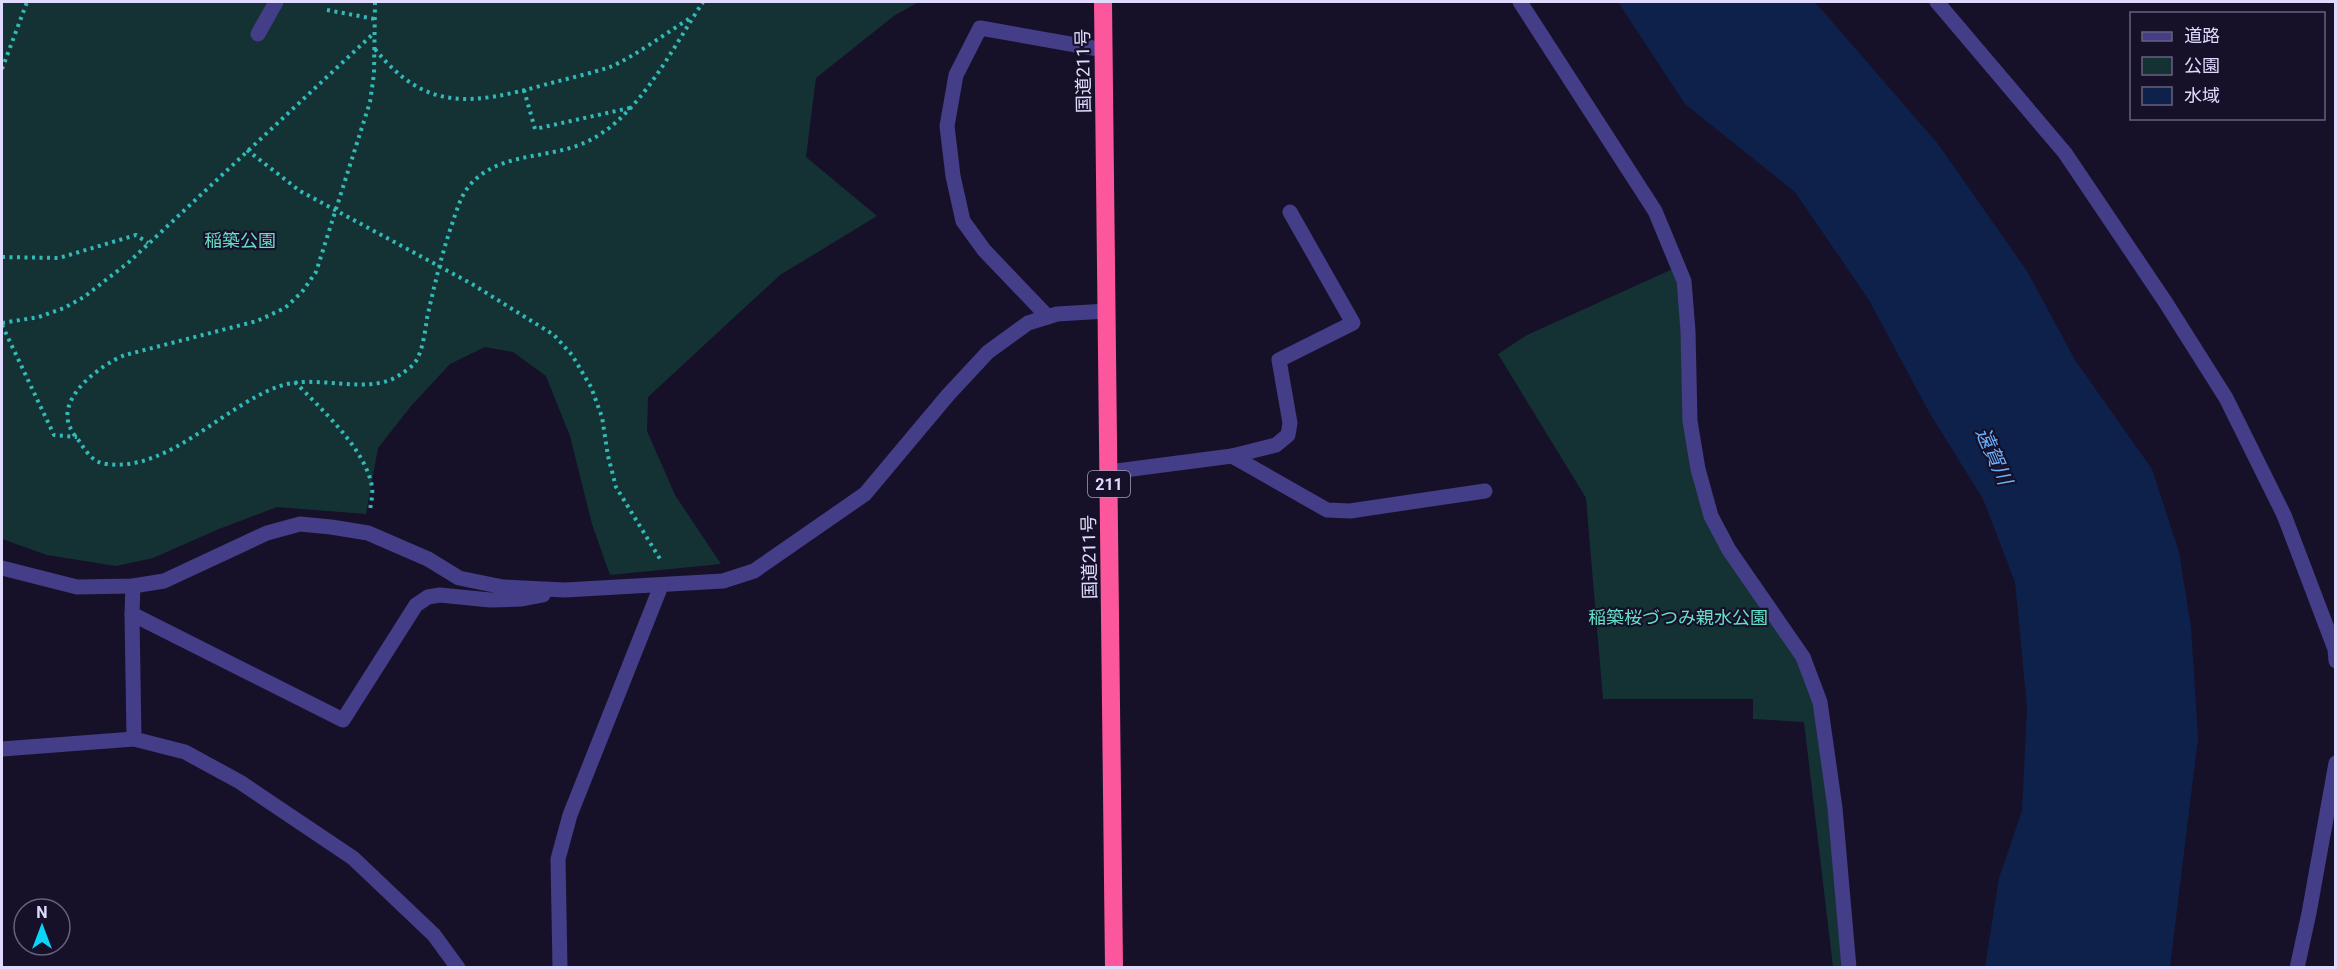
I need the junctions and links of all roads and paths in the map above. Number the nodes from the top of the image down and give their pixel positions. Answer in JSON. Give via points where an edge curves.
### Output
{"nodes":[{"id":1,"x":27,"y":2,"type":"edge"},
{"id":2,"x":276,"y":2,"type":"edge"},
{"id":3,"x":375,"y":2,"type":"edge"},
{"id":4,"x":703,"y":2,"type":"edge"},
{"id":5,"x":1103,"y":2,"type":"edge"},
{"id":6,"x":1520,"y":2,"type":"edge"},
{"id":7,"x":1937,"y":2,"type":"edge"},
{"id":8,"x":327,"y":10,"type":"dead end"},
{"id":9,"x":694,"y":15,"type":"junction"},
{"id":10,"x":375,"y":19,"type":"junction"},
{"id":11,"x":374,"y":33,"type":"junction"},
{"id":12,"x":258,"y":34,"type":"dead end"},
{"id":13,"x":374,"y":49,"type":"junction"},
{"id":14,"x":1104,"y":50,"type":"junction"},
{"id":15,"x":2,"y":69,"type":"edge"},
{"id":16,"x":524,"y":90,"type":"junction"},
{"id":17,"x":634,"y":106,"type":"junction"},
{"id":18,"x":247,"y":150,"type":"junction"},
{"id":19,"x":336,"y":209,"type":"junction"},
{"id":20,"x":1290,"y":212,"type":"dead end"},
{"id":21,"x":148,"y":243,"type":"junction"},
{"id":22,"x":2,"y":257,"type":"edge"},
{"id":23,"x":438,"y":267,"type":"junction"},
{"id":24,"x":1107,"y":311,"type":"junction"},
{"id":25,"x":1048,"y":317,"type":"junction"},
{"id":26,"x":2,"y":324,"type":"edge"},
{"id":27,"x":295,"y":382,"type":"junction"},
{"id":28,"x":77,"y":437,"type":"junction"},
{"id":29,"x":1232,"y":456,"type":"junction"},
{"id":30,"x":1109,"y":472,"type":"junction"},
{"id":31,"x":1485,"y":491,"type":"dead end"},
{"id":32,"x":368,"y":533,"type":"junction"},
{"id":33,"x":2,"y":568,"type":"edge"},
{"id":34,"x":677,"y":585,"type":"junction"},
{"id":35,"x":133,"y":586,"type":"junction"},
{"id":36,"x":661,"y":586,"type":"junction"},
{"id":37,"x":565,"y":590,"type":"junction"},
{"id":38,"x":132,"y":614,"type":"junction"},
{"id":39,"x":2336,"y":661,"type":"edge"},
{"id":40,"x":134,"y":739,"type":"junction"},
{"id":41,"x":2,"y":749,"type":"edge"},
{"id":42,"x":2336,"y":763,"type":"edge"},
{"id":43,"x":458,"y":968,"type":"edge"},
{"id":44,"x":561,"y":968,"type":"edge"},
{"id":45,"x":1114,"y":968,"type":"edge"},
{"id":46,"x":1849,"y":968,"type":"edge"},
{"id":47,"x":2297,"y":968,"type":"edge"}],
"edges":[{"from":1,"to":15,"type":"path"},
{"from":2,"to":12,"type":"street"},
{"from":3,"to":10,"type":"path"},
{"from":4,"to":9,"type":"path"},
{"from":5,"to":14,"type":"highway","name":"国道211号","number":"211"},
{"from":6,"to":46,"type":"street","via":[[1655,211],[1684,281],[1690,421],[1711,516],[1729,550],[1803,657],[1820,702],[1835,808]]},
{"from":7,"to":39,"type":"street","via":[[2066,153],[2226,398],[2284,515],[2335,649]]},
{"from":8,"to":10,"type":"path"},
{"from":9,"to":16,"type":"path","via":[[611,66]]},
{"from":9,"to":17,"type":"path"},
{"from":10,"to":11,"type":"path"},
{"from":11,"to":13,"type":"path"},
{"from":11,"to":18,"type":"path"},
{"from":13,"to":16,"type":"path","via":[[387,64],[430,93],[452,99],[484,99]]},
{"from":13,"to":19,"type":"path","via":[[370,102]]},
{"from":14,"to":24,"type":"highway","name":"国道211号","number":"211"},
{"from":14,"to":25,"type":"street","via":[[980,28],[956,75],[947,126],[963,221],[984,250]]},
{"from":16,"to":17,"type":"path","via":[[535,129]]},
{"from":17,"to":23,"type":"path","via":[[606,131],[579,145],[503,162],[485,172],[468,187],[458,206]]},
{"from":18,"to":19,"type":"path","via":[[300,190]]},
{"from":18,"to":21,"type":"path"},
{"from":19,"to":23,"type":"path"},
{"from":19,"to":28,"type":"path","via":[[316,272],[285,308],[257,321],[110,361],[79,388],[71,402],[69,426]]},
{"from":20,"to":29,"type":"street","via":[[1353,323],[1279,360],[1290,423],[1288,435],[1276,445]]},
{"from":21,"to":22,"type":"path","via":[[136,235],[59,258]]},
{"from":21,"to":26,"type":"path","via":[[74,303]]},
{"from":23,"to":27,"type":"path","via":[[416,362],[400,376],[371,384]]},
{"from":23,"to":34,"type":"path","via":[[554,335],[572,356],[591,387],[602,417],[616,487]]},
{"from":24,"to":25,"type":"street"},
{"from":24,"to":30,"type":"highway","name":"国道211号","number":"211"},
{"from":25,"to":34,"type":"street","via":[[1028,323],[988,352],[865,494],[754,571],[723,581]]},
{"from":26,"to":28,"type":"path","via":[[54,435]]},
{"from":27,"to":28,"type":"path","via":[[268,390],[156,458],[130,465],[103,464],[92,459]]},
{"from":27,"to":32,"type":"path","via":[[366,466],[372,488]]},
{"from":29,"to":30,"type":"street"},
{"from":29,"to":31,"type":"street","via":[[1326,510],[1350,511]]},
{"from":30,"to":45,"type":"highway","name":"国道211号","number":"211"},
{"from":32,"to":35,"type":"street","via":[[300,524],[267,533],[164,580]]},
{"from":32,"to":37,"type":"street","via":[[428,559],[459,578],[503,587]]},
{"from":33,"to":35,"type":"street","via":[[77,587]]},
{"from":34,"to":36,"type":"street"},
{"from":35,"to":38,"type":"street"},
{"from":36,"to":37,"type":"street"},
{"from":36,"to":44,"type":"street","via":[[564,837],[558,860]]},
{"from":37,"to":38,"type":"street","via":[[522,599],[428,597],[416,605],[343,720]]},
{"from":38,"to":40,"type":"street"},
{"from":40,"to":41,"type":"street"},
{"from":40,"to":43,"type":"street","via":[[185,752],[240,782],[353,858],[434,935]]},
{"from":42,"to":47,"type":"street"}]}
